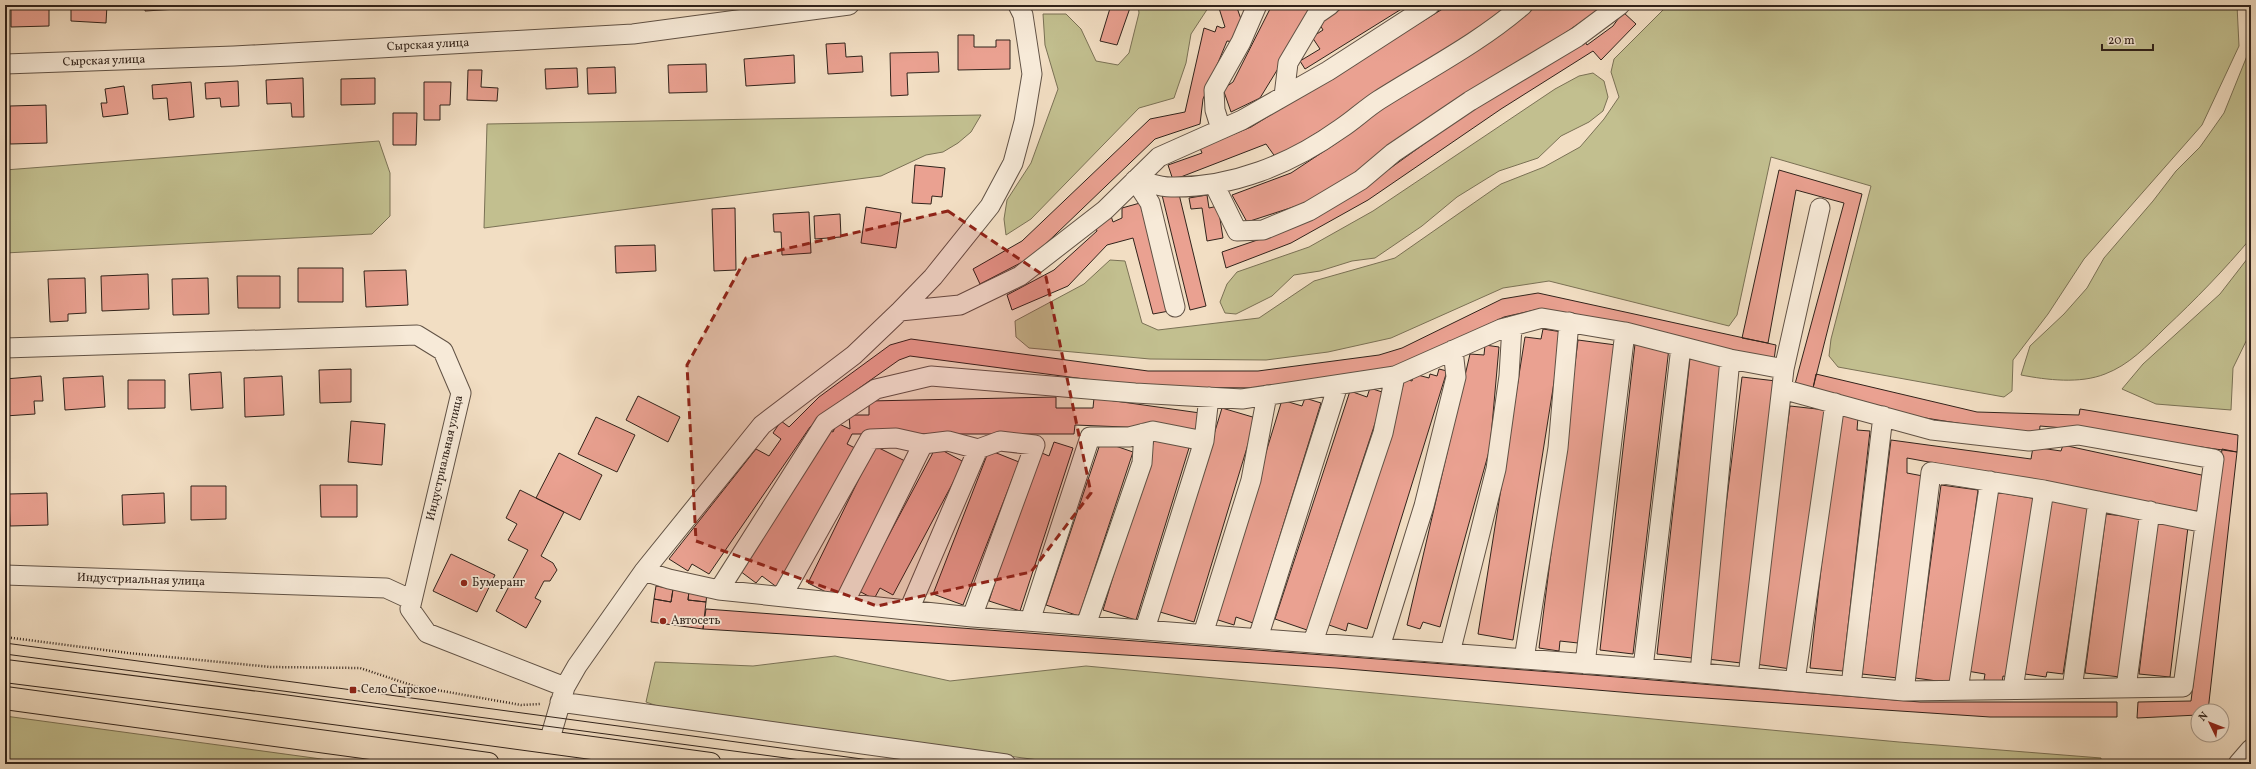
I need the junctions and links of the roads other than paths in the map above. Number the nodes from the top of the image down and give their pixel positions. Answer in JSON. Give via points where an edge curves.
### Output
{"nodes":[{"id":1,"x":849,"y":5,"type":"edge"},
{"id":2,"x":1018,"y":5,"type":"edge"},
{"id":3,"x":1257,"y":5,"type":"edge"},
{"id":4,"x":1330,"y":5,"type":"edge"},
{"id":5,"x":1430,"y":5,"type":"edge"},
{"id":6,"x":1523,"y":5,"type":"edge"},
{"id":7,"x":1620,"y":5,"type":"edge"},
{"id":8,"x":5,"y":64,"type":"edge"},
{"id":9,"x":1284,"y":96,"type":"junction"},
{"id":10,"x":1221,"y":129,"type":"junction"},
{"id":11,"x":1135,"y":180,"type":"junction"},
{"id":12,"x":1214,"y":184,"type":"junction"},
{"id":13,"x":1820,"y":208,"type":"dead end"},
{"id":14,"x":1175,"y":307,"type":"dead end"},
{"id":15,"x":900,"y":311,"type":"junction"},
{"id":16,"x":1569,"y":322,"type":"junction"},
{"id":17,"x":1512,"y":326,"type":"junction"},
{"id":18,"x":1626,"y":332,"type":"junction"},
{"id":19,"x":1681,"y":347,"type":"junction"},
{"id":20,"x":5,"y":348,"type":"edge"},
{"id":21,"x":1453,"y":350,"type":"junction"},
{"id":22,"x":1730,"y":359,"type":"junction"},
{"id":23,"x":1784,"y":369,"type":"junction"},
{"id":24,"x":1395,"y":376,"type":"junction"},
{"id":25,"x":1338,"y":385,"type":"junction"},
{"id":26,"x":1782,"y":389,"type":"junction"},
{"id":27,"x":1267,"y":395,"type":"junction"},
{"id":28,"x":1209,"y":397,"type":"junction"},
{"id":29,"x":1835,"y":403,"type":"junction"},
{"id":30,"x":1883,"y":416,"type":"junction"},
{"id":31,"x":1144,"y":433,"type":"junction"},
{"id":32,"x":1204,"y":441,"type":"junction"},
{"id":33,"x":923,"y":444,"type":"junction"},
{"id":34,"x":978,"y":449,"type":"junction"},
{"id":35,"x":1990,"y":481,"type":"junction"},
{"id":36,"x":2044,"y":490,"type":"junction"},
{"id":37,"x":2098,"y":501,"type":"junction"},
{"id":38,"x":2150,"y":511,"type":"junction"},
{"id":39,"x":2205,"y":523,"type":"junction"},
{"id":40,"x":644,"y":571,"type":"junction"},
{"id":41,"x":5,"y":575,"type":"edge"},
{"id":42,"x":719,"y":590,"type":"junction"},
{"id":43,"x":782,"y":596,"type":"junction"},
{"id":44,"x":412,"y":600,"type":"junction"},
{"id":45,"x":844,"y":603,"type":"junction"},
{"id":46,"x":909,"y":610,"type":"junction"},
{"id":47,"x":972,"y":617,"type":"junction"},
{"id":48,"x":1030,"y":621,"type":"junction"},
{"id":49,"x":1086,"y":625,"type":"junction"},
{"id":50,"x":1145,"y":629,"type":"junction"},
{"id":51,"x":1203,"y":634,"type":"junction"},
{"id":52,"x":1258,"y":638,"type":"junction"},
{"id":53,"x":1313,"y":642,"type":"junction"},
{"id":54,"x":1380,"y":647,"type":"junction"},
{"id":55,"x":1450,"y":653,"type":"junction"},
{"id":56,"x":1524,"y":659,"type":"junction"},
{"id":57,"x":1585,"y":664,"type":"junction"},
{"id":58,"x":1643,"y":668,"type":"junction"},
{"id":59,"x":5,"y":671,"type":"edge"},
{"id":60,"x":1700,"y":673,"type":"junction"},
{"id":61,"x":1748,"y":676,"type":"junction"},
{"id":62,"x":1795,"y":681,"type":"junction"},
{"id":63,"x":1851,"y":686,"type":"junction"},
{"id":64,"x":2126,"y":688,"type":"junction"},
{"id":65,"x":2072,"y":689,"type":"junction"},
{"id":66,"x":1958,"y":690,"type":"junction"},
{"id":67,"x":2013,"y":690,"type":"junction"},
{"id":68,"x":1904,"y":691,"type":"junction"},
{"id":69,"x":562,"y":694,"type":"junction"},
{"id":70,"x":5,"y":698,"type":"edge"},
{"id":71,"x":549,"y":742,"type":"junction"},
{"id":72,"x":2251,"y":749,"type":"edge"},
{"id":73,"x":488,"y":764,"type":"edge"},
{"id":74,"x":710,"y":764,"type":"edge"},
{"id":75,"x":1006,"y":764,"type":"edge"},
{"id":76,"x":2238,"y":764,"type":"edge"}],
"edges":[{"from":1,"to":8,"type":"street","name":"Сырская улица","via":[[633,34],[234,56]]},
{"from":2,"to":15,"type":"street","via":[[1023,15],[1032,74],[1024,122],[1012,163],[990,206],[933,277]]},
{"from":3,"to":10,"type":"street","via":[[1241,42],[1214,90],[1215,110]]},
{"from":4,"to":9,"type":"street","via":[[1317,14],[1288,64]]},
{"from":5,"to":9,"type":"street","via":[[1328,71]]},
{"from":6,"to":12,"type":"street","via":[[1460,52],[1378,101],[1300,155],[1261,172]]},
{"from":7,"to":12,"type":"street","via":[[1577,38],[1470,101],[1393,153],[1361,180],[1309,212],[1263,230],[1237,231]]},
{"from":9,"to":10,"type":"street"},
{"from":10,"to":11,"type":"street","via":[[1159,157]]},
{"from":11,"to":12,"type":"street","via":[[1170,187]]},
{"from":11,"to":14,"type":"street","via":[[1150,203]]},
{"from":11,"to":15,"type":"street","via":[[1105,210],[1020,276],[960,305]]},
{"from":13,"to":23,"type":"street"},
{"from":15,"to":40,"type":"street","via":[[854,355],[762,425]]},
{"from":16,"to":17,"type":"street","via":[[1542,318]]},
{"from":16,"to":18,"type":"street"},
{"from":16,"to":56,"type":"street","via":[[1558,448]]},
{"from":17,"to":21,"type":"street"},
{"from":17,"to":55,"type":"street","via":[[1509,376],[1496,469]]},
{"from":18,"to":19,"type":"street"},
{"from":18,"to":57,"type":"street"},
{"from":19,"to":22,"type":"street"},
{"from":19,"to":58,"type":"street"},
{"from":20,"to":44,"type":"street","name":"Индустриальная улица","via":[[417,335],[443,351],[461,392]]},
{"from":21,"to":24,"type":"street"},
{"from":21,"to":54,"type":"street","via":[[1455,384],[1424,506]]},
{"from":22,"to":23,"type":"street"},
{"from":22,"to":60,"type":"street"},
{"from":23,"to":26,"type":"street"},
{"from":24,"to":25,"type":"street"},
{"from":24,"to":53,"type":"street","via":[[1383,433]]},
{"from":25,"to":27,"type":"street"},
{"from":25,"to":52,"type":"street"},
{"from":26,"to":29,"type":"street"},
{"from":26,"to":61,"type":"street"},
{"from":27,"to":28,"type":"street","via":[[1242,399]]},
{"from":27,"to":51,"type":"street","via":[[1251,480]]},
{"from":28,"to":32,"type":"street"},
{"from":28,"to":42,"type":"street","via":[[931,376],[876,389],[825,423]]},
{"from":29,"to":30,"type":"street"},
{"from":29,"to":62,"type":"street"},
{"from":30,"to":39,"type":"street","via":[[1932,430],[2029,441],[2078,435],[2214,459]]},
{"from":30,"to":63,"type":"street"},
{"from":31,"to":32,"type":"street","via":[[1153,431]]},
{"from":31,"to":48,"type":"street","via":[[1129,437],[1090,437]]},
{"from":31,"to":49,"type":"street","via":[[1142,464]]},
{"from":32,"to":50,"type":"street"},
{"from":33,"to":34,"type":"street","via":[[948,441]]},
{"from":33,"to":43,"type":"street","via":[[896,438],[870,439]]},
{"from":33,"to":45,"type":"street"},
{"from":34,"to":46,"type":"street"},
{"from":34,"to":47,"type":"street","via":[[1000,442],[1035,445]]},
{"from":35,"to":36,"type":"street"},
{"from":35,"to":66,"type":"street"},
{"from":35,"to":68,"type":"street","via":[[1931,472]]},
{"from":36,"to":37,"type":"street"},
{"from":36,"to":67,"type":"street"},
{"from":37,"to":38,"type":"street"},
{"from":37,"to":65,"type":"street"},
{"from":38,"to":39,"type":"street"},
{"from":38,"to":64,"type":"street"},
{"from":39,"to":64,"type":"street","via":[[2183,687]]},
{"from":40,"to":42,"type":"street"},
{"from":40,"to":69,"type":"street"},
{"from":41,"to":44,"type":"street","name":"Индустриальная улица","via":[[386,588]]},
{"from":42,"to":43,"type":"street"},
{"from":43,"to":45,"type":"street"},
{"from":44,"to":69,"type":"street","via":[[410,609],[426,633]]},
{"from":45,"to":46,"type":"street"},
{"from":46,"to":47,"type":"street"},
{"from":47,"to":48,"type":"street"},
{"from":48,"to":49,"type":"street"},
{"from":49,"to":50,"type":"street"},
{"from":50,"to":51,"type":"street"},
{"from":51,"to":52,"type":"street"},
{"from":52,"to":53,"type":"street"},
{"from":53,"to":54,"type":"street"},
{"from":54,"to":55,"type":"street"},
{"from":55,"to":56,"type":"street"},
{"from":56,"to":57,"type":"street"},
{"from":57,"to":58,"type":"street"},
{"from":58,"to":60,"type":"street"},
{"from":59,"to":71,"type":"main road"},
{"from":60,"to":61,"type":"street"},
{"from":61,"to":62,"type":"street"},
{"from":62,"to":63,"type":"street"},
{"from":63,"to":68,"type":"street"},
{"from":64,"to":65,"type":"street"},
{"from":65,"to":67,"type":"street"},
{"from":66,"to":67,"type":"street"},
{"from":66,"to":68,"type":"street"},
{"from":69,"to":71,"type":"street"},
{"from":69,"to":75,"type":"street"},
{"from":70,"to":73,"type":"main road"},
{"from":71,"to":74,"type":"main road"},
{"from":72,"to":76,"type":"street"}]}
